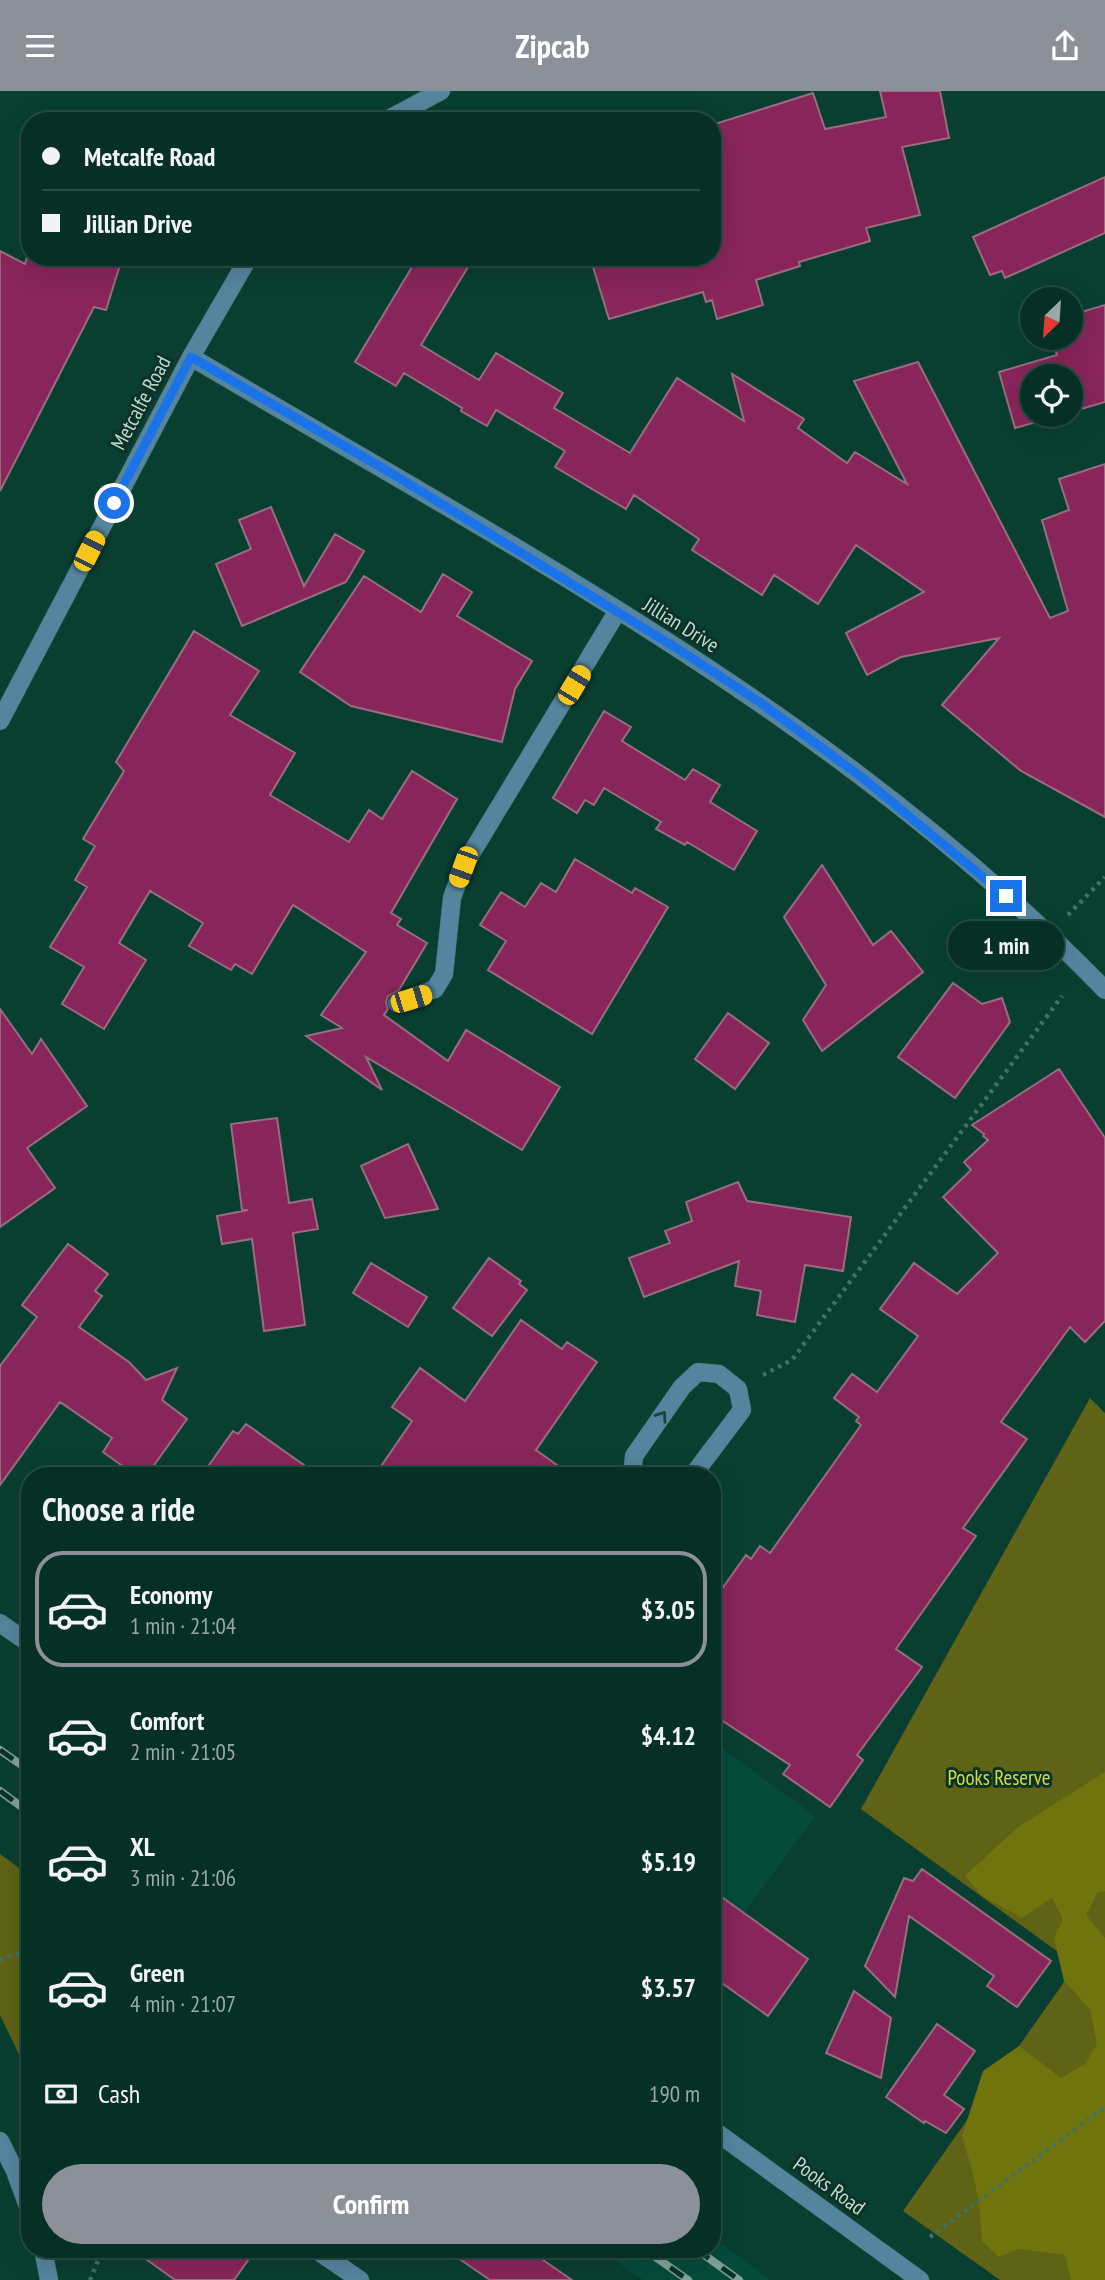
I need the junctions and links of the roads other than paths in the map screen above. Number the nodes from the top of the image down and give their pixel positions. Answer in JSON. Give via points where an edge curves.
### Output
{"nodes":[{"id":1,"x":441,"y":91,"type":"edge"},
{"id":2,"x":402,"y":112,"type":"edge"},
{"id":3,"x":244,"y":266,"type":"edge"},
{"id":4,"x":191,"y":357,"type":"junction"},
{"id":5,"x":617,"y":612,"type":"junction"},
{"id":6,"x":0,"y":721,"type":"edge"},
{"id":7,"x":1105,"y":990,"type":"edge"},
{"id":8,"x":397,"y":1003,"type":"dead end"},
{"id":9,"x":633,"y":1467,"type":"edge"},
{"id":10,"x":699,"y":1467,"type":"edge"},
{"id":11,"x":0,"y":1623,"type":"edge"},
{"id":12,"x":21,"y":1638,"type":"edge"},
{"id":13,"x":721,"y":2136,"type":"edge"},
{"id":14,"x":0,"y":2141,"type":"edge"},
{"id":15,"x":21,"y":2167,"type":"edge"},
{"id":16,"x":45,"y":2258,"type":"edge"},
{"id":17,"x":328,"y":2258,"type":"edge"},
{"id":18,"x":49,"y":2280,"type":"edge"},
{"id":19,"x":360,"y":2280,"type":"edge"},
{"id":20,"x":920,"y":2280,"type":"edge"}],
"edges":[{"from":1,"to":2,"type":"street"},
{"from":3,"to":4,"type":"street","name":"Metcalfe Road"},
{"from":4,"to":5,"type":"street","name":"Jillian Drive"},
{"from":4,"to":6,"type":"street","name":"Metcalfe Road"},
{"from":5,"to":7,"type":"street","name":"Jillian Drive","via":[[777,714],[864,779],[1025,912]]},
{"from":5,"to":8,"type":"street","via":[[463,867],[452,898],[443,974],[435,989]]},
{"from":9,"to":10,"type":"street","one_way":true,"via":[[634,1456],[682,1387],[698,1372],[719,1374],[738,1389],[742,1410]]},
{"from":11,"to":12,"type":"street"},
{"from":13,"to":20,"type":"street","name":"Pooks Road"},
{"from":14,"to":15,"type":"street"},
{"from":16,"to":18,"type":"street"},
{"from":17,"to":19,"type":"street"}]}
